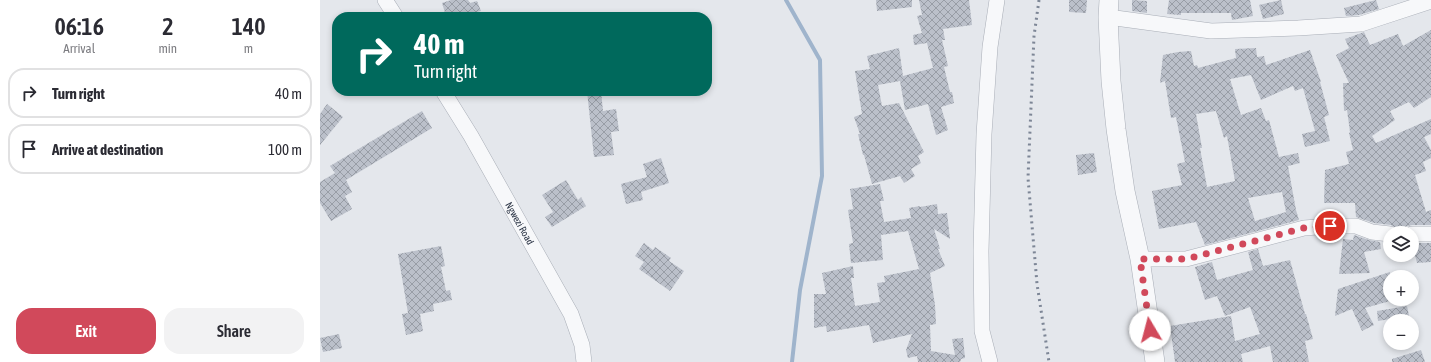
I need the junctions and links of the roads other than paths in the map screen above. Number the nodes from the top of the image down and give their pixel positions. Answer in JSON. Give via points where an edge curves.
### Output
{"nodes":[{"id":1,"x":385,"y":0,"type":"edge"},
{"id":2,"x":997,"y":0,"type":"edge"},
{"id":3,"x":1431,"y":1,"type":"edge"},
{"id":4,"x":1109,"y":9,"type":"edge"},
{"id":5,"x":393,"y":12,"type":"edge"},
{"id":6,"x":446,"y":96,"type":"edge"},
{"id":7,"x":1383,"y":233,"type":"edge"},
{"id":8,"x":1419,"y":234,"type":"edge"},
{"id":9,"x":1431,"y":234,"type":"edge"},
{"id":10,"x":1140,"y":259,"type":"junction"},
{"id":11,"x":584,"y":362,"type":"edge"},
{"id":12,"x":990,"y":362,"type":"edge"},
{"id":13,"x":1155,"y":362,"type":"edge"}],
"edges":[{"from":1,"to":5,"type":"street"},
{"from":2,"to":12,"type":"street","via":[[990,47],[984,134],[981,251],[982,331]]},
{"from":3,"to":4,"type":"street","via":[[1361,24],[1211,31]]},
{"from":4,"to":10,"type":"street","via":[[1111,81],[1116,129],[1125,191]]},
{"from":6,"to":11,"type":"street","name":"Ngwezi Road","via":[[571,314],[582,345]]},
{"from":7,"to":10,"type":"street","via":[[1356,226],[1304,228],[1186,259]]},
{"from":8,"to":9,"type":"street"},
{"from":10,"to":13,"type":"street"}]}
